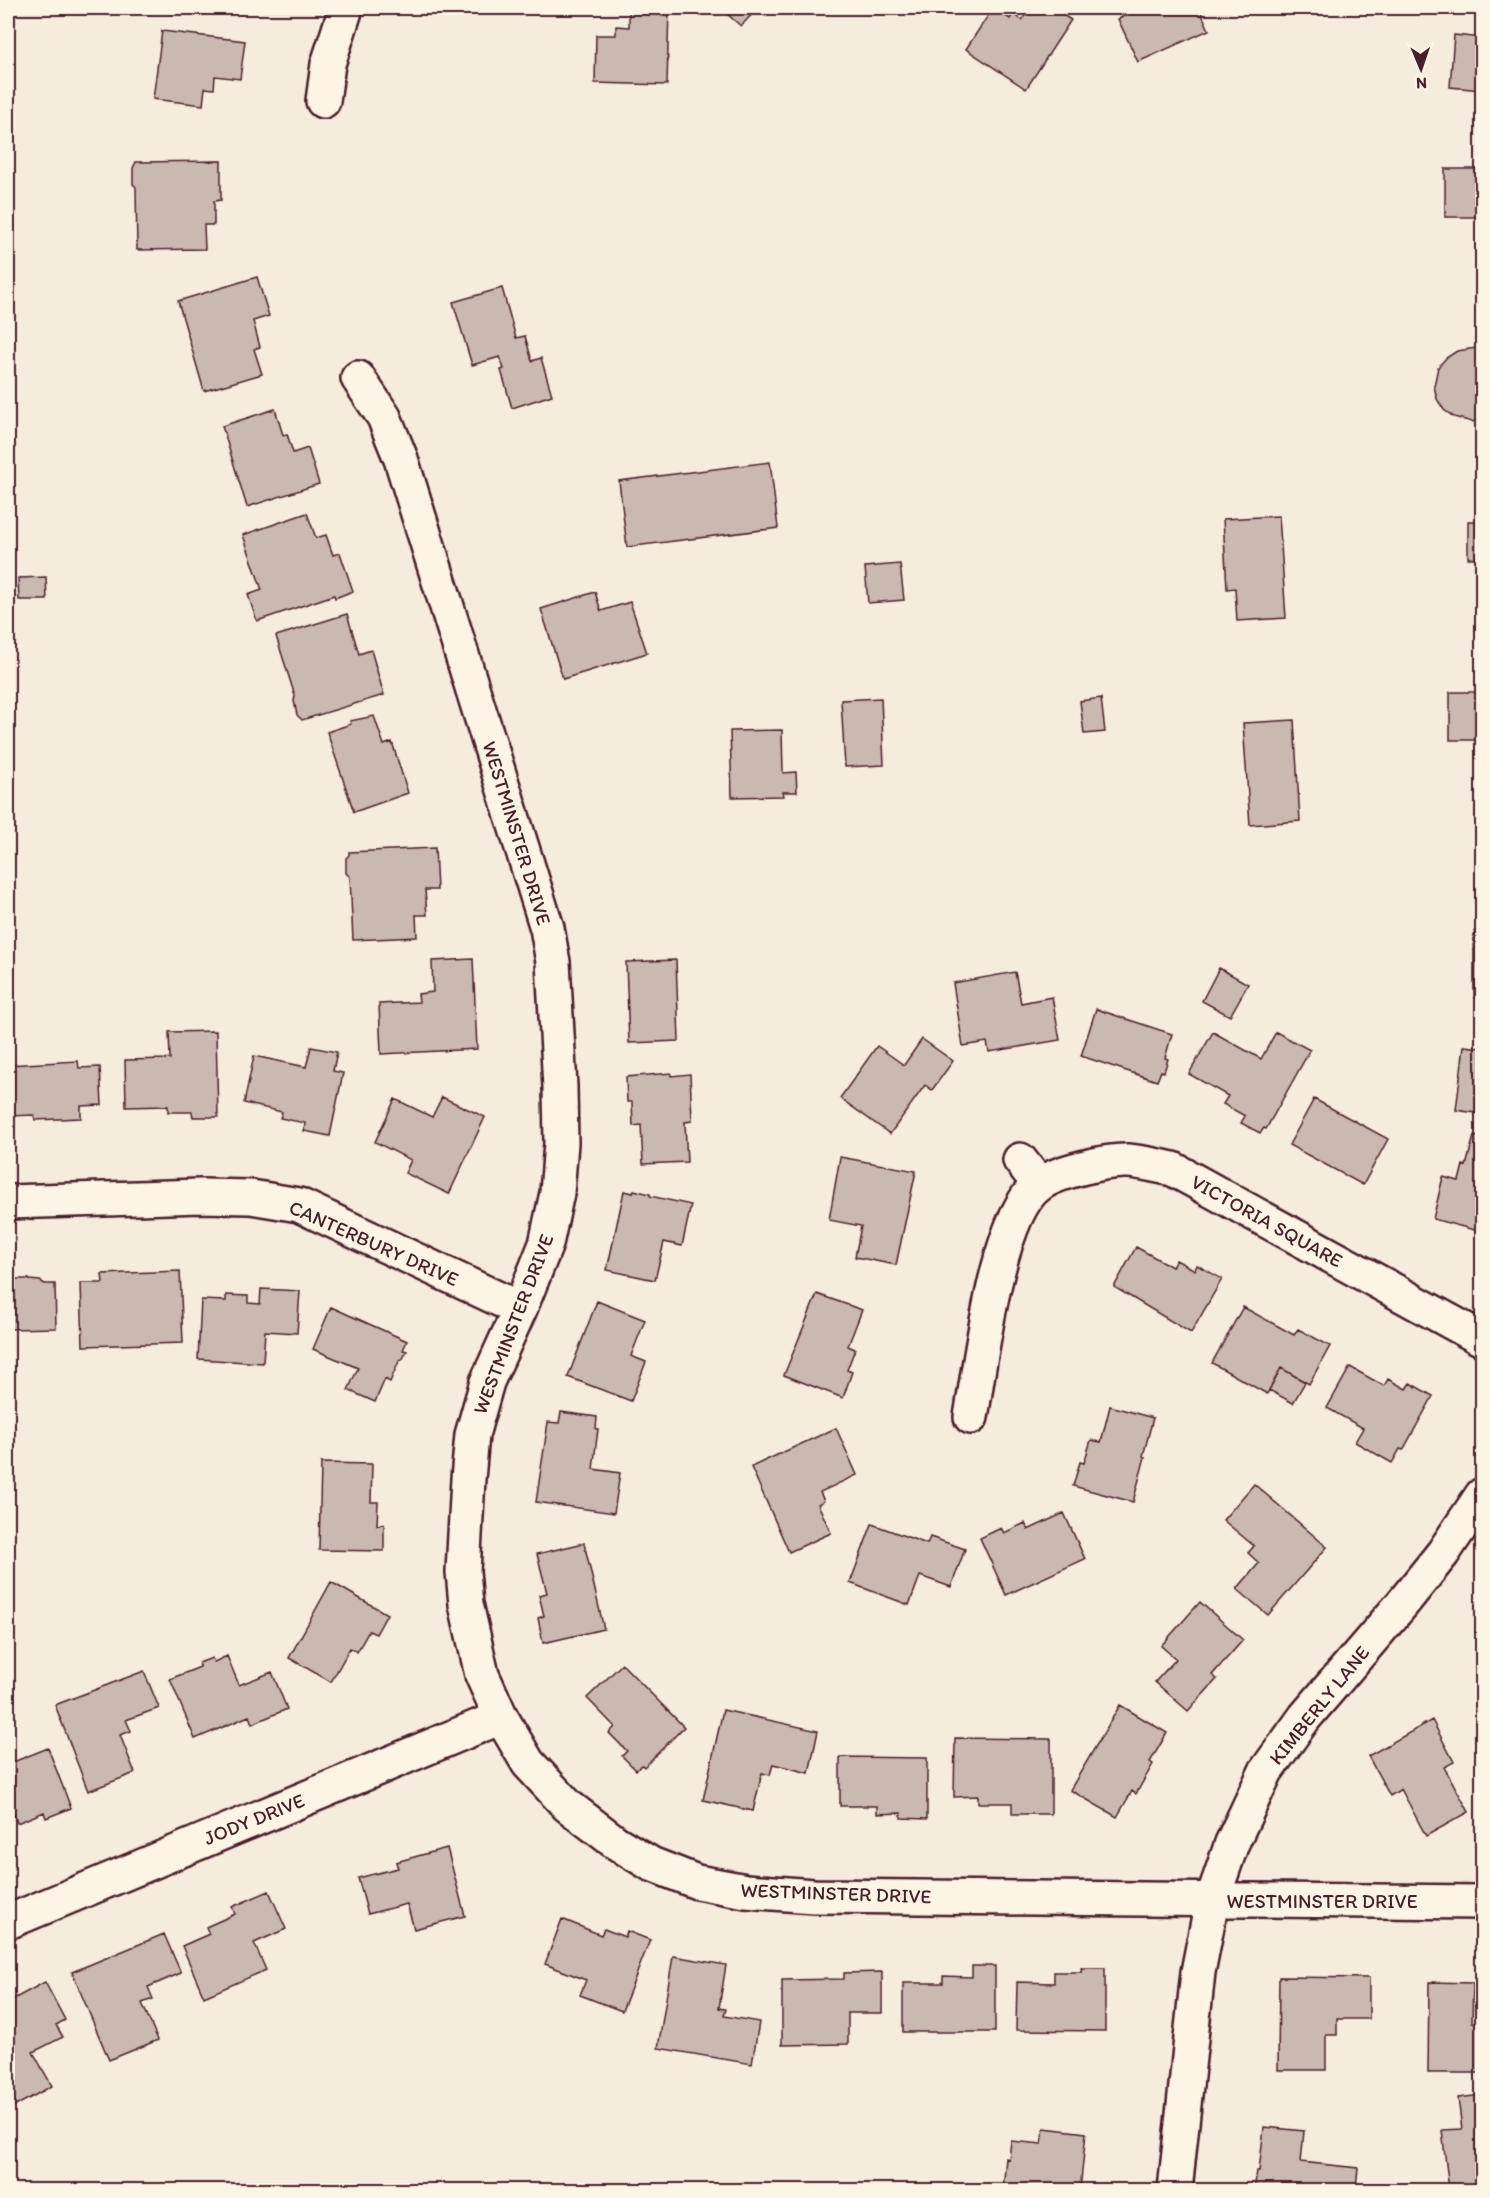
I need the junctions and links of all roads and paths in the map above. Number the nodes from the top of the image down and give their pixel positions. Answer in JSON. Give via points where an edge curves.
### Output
{"nodes":[{"id":1,"x":346,"y":8,"type":"edge"},
{"id":2,"x":323,"y":101,"type":"dead end"},
{"id":3,"x":358,"y":378,"type":"dead end"},
{"id":4,"x":8,"y":1202,"type":"edge"},
{"id":5,"x":520,"y":1309,"type":"junction"},
{"id":6,"x":1482,"y":1340,"type":"edge"},
{"id":7,"x":971,"y":1417,"type":"dead end"},
{"id":8,"x":1482,"y":1495,"type":"edge"},
{"id":9,"x":501,"y":1717,"type":"junction"},
{"id":10,"x":1212,"y":1901,"type":"junction"},
{"id":11,"x":1482,"y":1902,"type":"edge"},
{"id":12,"x":8,"y":1922,"type":"edge"},
{"id":13,"x":1175,"y":2190,"type":"edge"}],
"edges":[{"from":1,"to":2,"type":"street","via":[[328,64]]},
{"from":3,"to":5,"type":"street","name":"WESTMINSTER DRIVE","via":[[384,417],[401,459],[551,950],[560,1098],[557,1193],[546,1244]]},
{"from":4,"to":5,"type":"street","name":"CANTERBURY DRIVE","via":[[250,1197],[299,1205]]},
{"from":5,"to":9,"type":"street","name":"WESTMINSTER DRIVE","via":[[487,1382],[472,1435],[463,1572],[482,1675]]},
{"from":6,"to":7,"type":"street","name":"VICTORIA SQUARE","via":[[1173,1169],[1126,1161],[1030,1172],[996,1278]]},
{"from":8,"to":10,"type":"street","name":"KIMBERLY LANE","via":[[1443,1552],[1266,1771],[1232,1843]]},
{"from":9,"to":10,"type":"street","name":"WESTMINSTER DRIVE","via":[[528,1763],[568,1806],[651,1864],[697,1882],[746,1891],[814,1896]]},
{"from":9,"to":12,"type":"street","name":"JODY DRIVE"},
{"from":10,"to":11,"type":"street","name":"WESTMINSTER DRIVE"},
{"from":10,"to":13,"type":"street","name":"KIMBERLY LANE","via":[[1198,1972]]}]}
